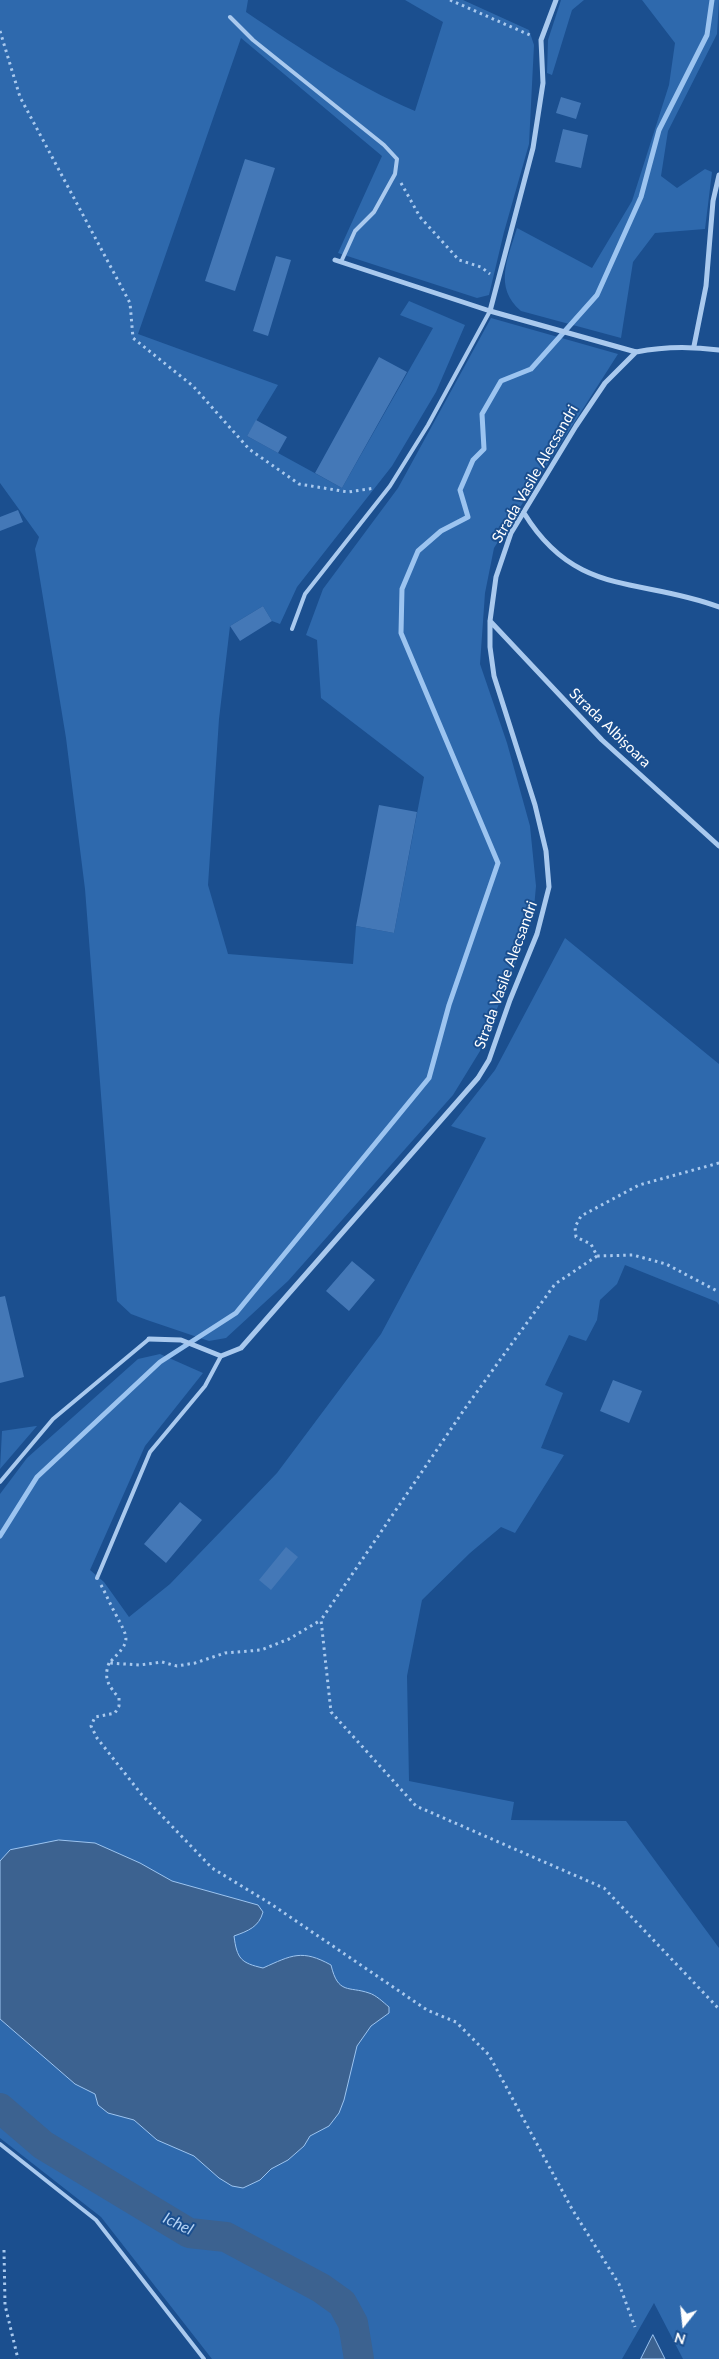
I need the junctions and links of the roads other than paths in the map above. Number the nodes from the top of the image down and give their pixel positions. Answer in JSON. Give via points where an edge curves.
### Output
{"nodes":[{"id":1,"x":556,"y":0,"type":"edge"},
{"id":2,"x":230,"y":17,"type":"dead end"},
{"id":3,"x":719,"y":175,"type":"edge"},
{"id":4,"x":335,"y":260,"type":"dead end"},
{"id":5,"x":341,"y":262,"type":"junction"},
{"id":6,"x":490,"y":311,"type":"junction"},
{"id":7,"x":694,"y":346,"type":"junction"},
{"id":8,"x":719,"y":350,"type":"edge"},
{"id":9,"x":636,"y":352,"type":"junction"},
{"id":10,"x":524,"y":513,"type":"junction"},
{"id":11,"x":719,"y":607,"type":"edge"},
{"id":12,"x":490,"y":621,"type":"junction"},
{"id":13,"x":292,"y":629,"type":"dead end"},
{"id":14,"x":719,"y":846,"type":"edge"},
{"id":15,"x":149,"y":1339,"type":"joint"},
{"id":16,"x":221,"y":1356,"type":"junction"},
{"id":17,"x":0,"y":1482,"type":"edge"},
{"id":18,"x":97,"y":1578,"type":"road end"},
{"id":19,"x":0,"y":2144,"type":"edge"},
{"id":20,"x":204,"y":2359,"type":"edge"}],
"edges":[{"from":1,"to":6,"type":"street","via":[[541,40],[543,83],[533,148]]},
{"from":2,"to":5,"type":"lane","via":[[253,40],[384,145],[397,159],[395,174],[374,212],[355,231]]},
{"from":3,"to":7,"type":"street","via":[[712,201],[706,286]]},
{"from":4,"to":5,"type":"street"},
{"from":5,"to":6,"type":"street"},
{"from":6,"to":9,"type":"street"},
{"from":6,"to":13,"type":"lane","via":[[428,425],[390,486],[305,594]]},
{"from":7,"to":8,"type":"street"},
{"from":7,"to":9,"type":"street","via":[[660,347]]},
{"from":9,"to":10,"type":"street","name":"Strada Vasile Alecsandri","via":[[605,383]]},
{"from":10,"to":11,"type":"street","via":[[554,552],[578,568],[622,584]]},
{"from":10,"to":12,"type":"street","name":"Strada Vasile Alecsandri","via":[[502,556]]},
{"from":12,"to":14,"type":"street","name":"Strada Albișoara","via":[[602,740]]},
{"from":12,"to":16,"type":"street","name":"Strada Vasile Alecsandri","via":[[494,676],[535,805],[546,851],[549,887],[537,934],[483,1071],[241,1348]]},
{"from":15,"to":16,"type":"street","via":[[181,1340]]},
{"from":15,"to":17,"type":"lane","via":[[53,1419]]},
{"from":16,"to":18,"type":"lane","via":[[205,1386],[150,1452]]},
{"from":19,"to":20,"type":"lane","via":[[96,2220]]}]}
